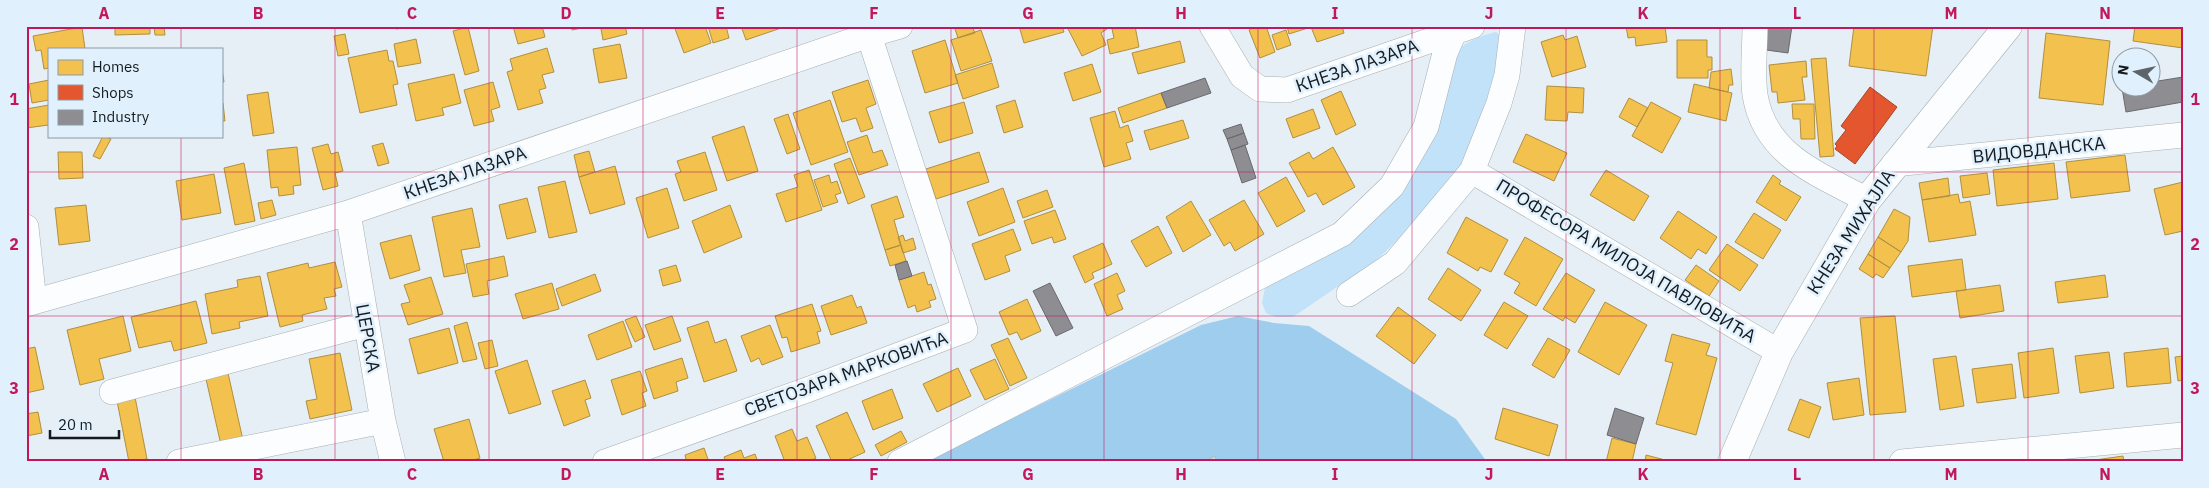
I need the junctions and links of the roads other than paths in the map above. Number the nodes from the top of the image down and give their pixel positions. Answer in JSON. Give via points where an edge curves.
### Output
{"nodes":[{"id":1,"x":900,"y":26,"type":"edge"},
{"id":2,"x":1212,"y":26,"type":"edge"},
{"id":3,"x":1513,"y":26,"type":"edge"},
{"id":4,"x":1755,"y":26,"type":"edge"},
{"id":5,"x":2008,"y":26,"type":"edge"},
{"id":6,"x":1460,"y":28,"type":"edge"},
{"id":7,"x":867,"y":31,"type":"edge"},
{"id":8,"x":2183,"y":135,"type":"edge"},
{"id":9,"x":1894,"y":164,"type":"junction"},
{"id":10,"x":1472,"y":171,"type":"junction"},
{"id":11,"x":1867,"y":200,"type":"junction"},
{"id":12,"x":348,"y":213,"type":"junction"},
{"id":13,"x":26,"y":227,"type":"edge"},
{"id":14,"x":1348,"y":294,"type":"dead end"},
{"id":15,"x":30,"y":303,"type":"edge"},
{"id":16,"x":366,"y":324,"type":"junction"},
{"id":17,"x":1779,"y":352,"type":"junction"},
{"id":18,"x":112,"y":392,"type":"dead end"},
{"id":19,"x":383,"y":421,"type":"junction"},
{"id":20,"x":2183,"y":435,"type":"edge"},
{"id":21,"x":179,"y":462,"type":"edge"},
{"id":22,"x":392,"y":462,"type":"edge"},
{"id":23,"x":605,"y":462,"type":"edge"},
{"id":24,"x":900,"y":462,"type":"edge"},
{"id":25,"x":1732,"y":462,"type":"edge"},
{"id":26,"x":1902,"y":462,"type":"edge"}],
"edges":[{"from":1,"to":7,"type":"street","name":"КНЕЗА ЛАЗАРА"},
{"from":2,"to":6,"type":"street","name":"КНЕЗА ЛАЗАРА","via":[[1242,76],[1260,89],[1287,90]]},
{"from":3,"to":10,"type":"street","via":[[1501,94]]},
{"from":4,"to":11,"type":"street","via":[[1755,94],[1762,119],[1778,146],[1806,168]]},
{"from":5,"to":9,"type":"main road","name":"КНЕЗА МИХАЈЛА"},
{"from":6,"to":24,"type":"street","via":[[1445,53],[1426,127],[1392,186],[1342,234]]},
{"from":7,"to":12,"type":"street","name":"КНЕЗА ЛАЗАРА"},
{"from":7,"to":23,"type":"street","name":"СВЕТОЗАРА МАРКОВИЋА","via":[[965,330]]},
{"from":8,"to":9,"type":"street","name":"ВИДОВДАНСКА"},
{"from":9,"to":11,"type":"main road","name":"КНЕЗА МИХАЈЛА"},
{"from":10,"to":14,"type":"street","via":[[1395,263]]},
{"from":10,"to":17,"type":"street","name":"ПРОФЕСОРА МИЛОЈА ПАВЛОВИЋА"},
{"from":11,"to":17,"type":"main road","name":"КНЕЗА МИХАЈЛА"},
{"from":12,"to":15,"type":"street","name":"КНЕЗА ЛАЗАРА"},
{"from":12,"to":16,"type":"street","name":"ЦЕРСКА"},
{"from":13,"to":15,"type":"street"},
{"from":16,"to":18,"type":"street"},
{"from":16,"to":19,"type":"street","name":"ЦЕРСКА"},
{"from":17,"to":25,"type":"main road","name":"КНЕЗА МИХАЈЛА"},
{"from":19,"to":21,"type":"street"},
{"from":19,"to":22,"type":"street","name":"ЦЕРСКА"},
{"from":20,"to":26,"type":"street"}]}
